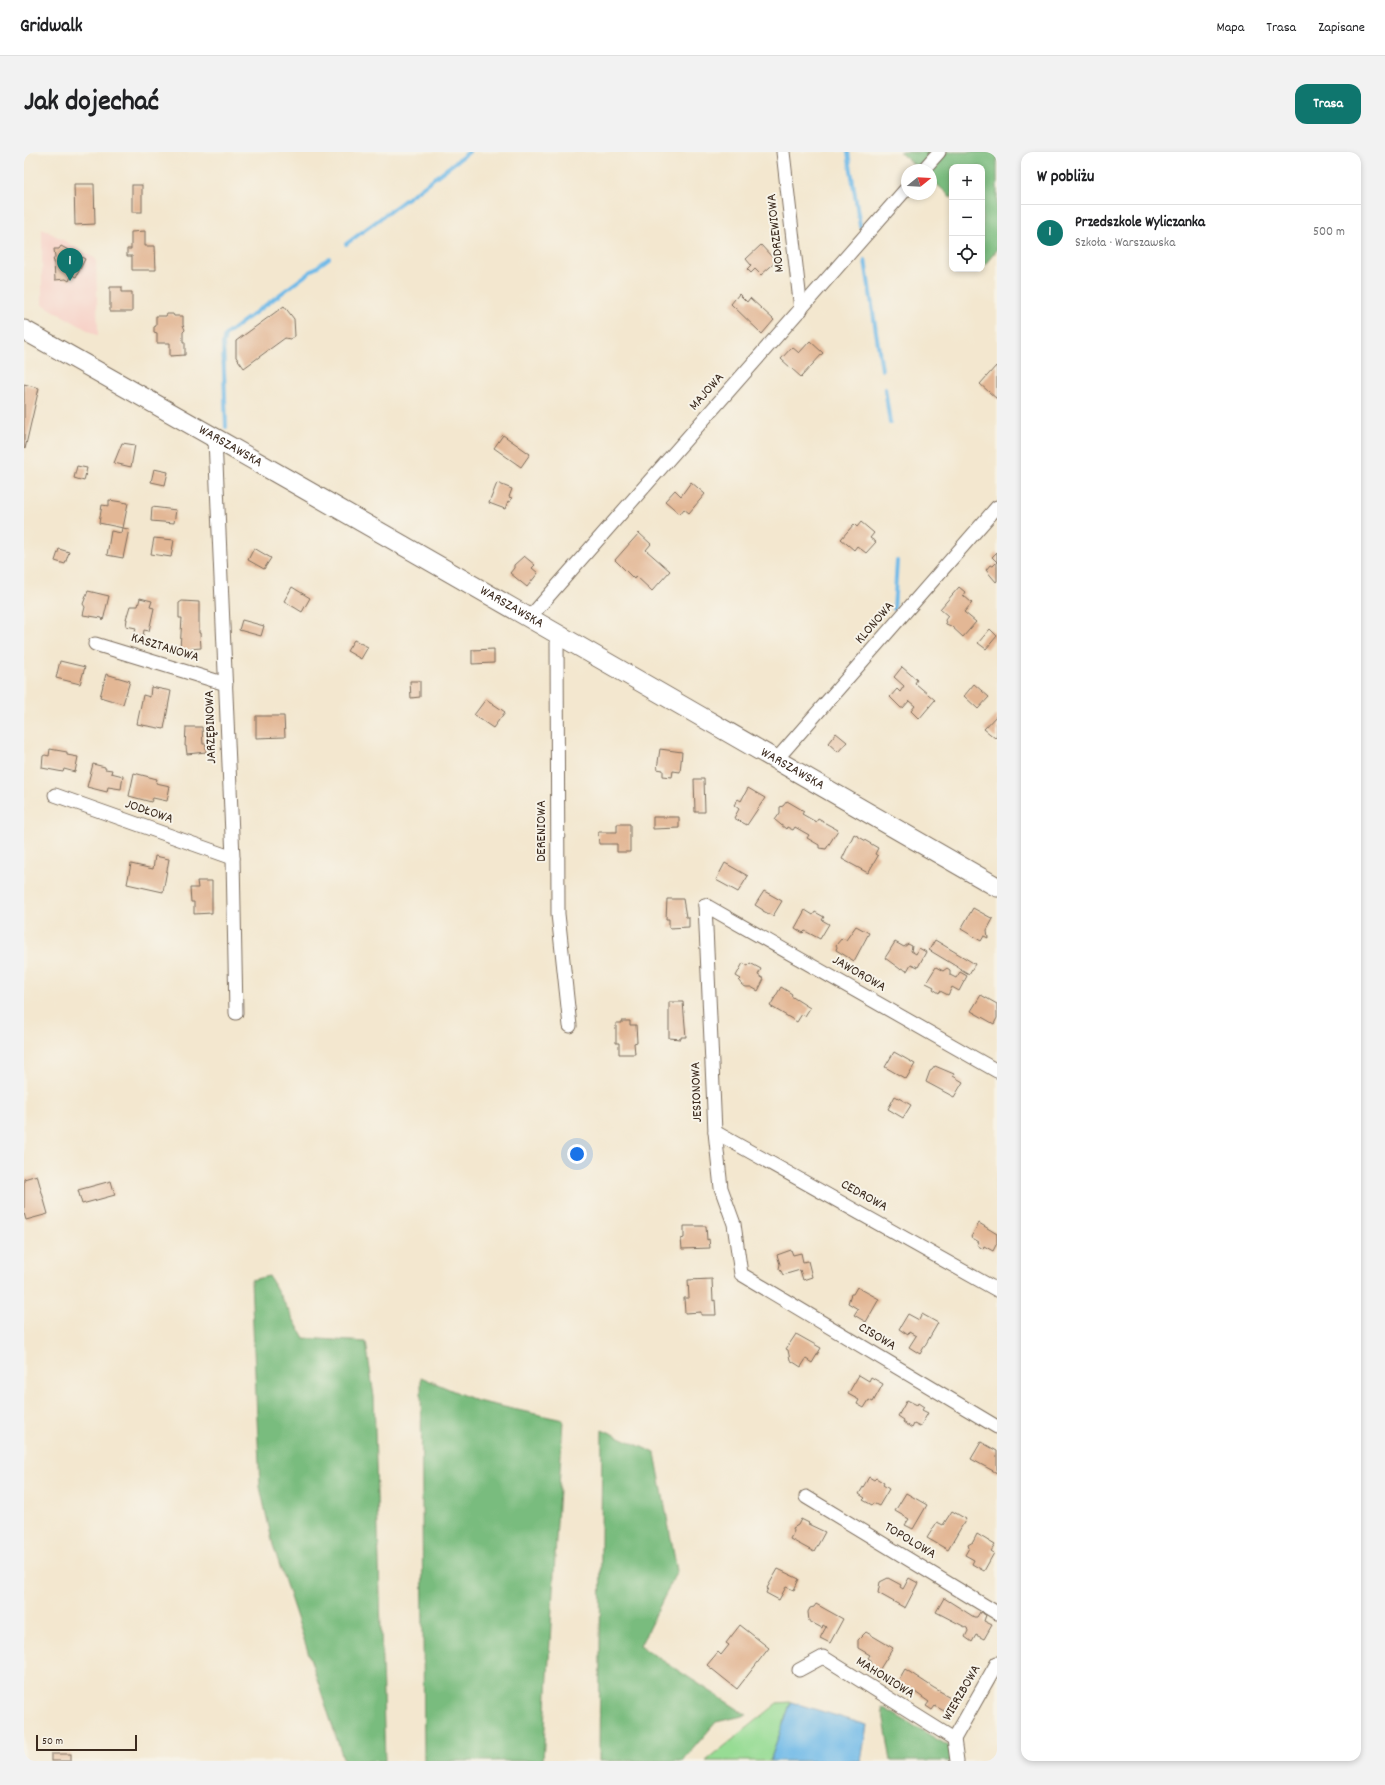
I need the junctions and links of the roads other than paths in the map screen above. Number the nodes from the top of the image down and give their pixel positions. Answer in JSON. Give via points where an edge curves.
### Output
{"nodes":[{"id":1,"x":783,"y":152,"type":"edge"},
{"id":2,"x":939,"y":152,"type":"edge"},
{"id":3,"x":928,"y":164,"type":"edge"},
{"id":4,"x":901,"y":195,"type":"edge"},
{"id":5,"x":800,"y":310,"type":"junction"},
{"id":6,"x":24,"y":330,"type":"edge"},
{"id":7,"x":215,"y":439,"type":"junction"},
{"id":8,"x":997,"y":507,"type":"edge"},
{"id":9,"x":530,"y":617,"type":"junction"},
{"id":10,"x":557,"y":634,"type":"junction"},
{"id":11,"x":95,"y":644,"type":"dead end"},
{"id":12,"x":226,"y":684,"type":"junction"},
{"id":13,"x":776,"y":760,"type":"junction"},
{"id":14,"x":55,"y":795,"type":"dead end"},
{"id":15,"x":232,"y":858,"type":"junction"},
{"id":16,"x":997,"y":887,"type":"edge"},
{"id":17,"x":705,"y":905,"type":"joint"},
{"id":18,"x":236,"y":1013,"type":"dead end"},
{"id":19,"x":570,"y":1026,"type":"dead end"},
{"id":20,"x":997,"y":1071,"type":"edge"},
{"id":21,"x":715,"y":1132,"type":"junction"},
{"id":22,"x":741,"y":1274,"type":"joint"},
{"id":23,"x":997,"y":1290,"type":"edge"},
{"id":24,"x":997,"y":1428,"type":"edge"},
{"id":25,"x":806,"y":1496,"type":"dead end"},
{"id":26,"x":997,"y":1613,"type":"edge"},
{"id":27,"x":997,"y":1664,"type":"edge"},
{"id":28,"x":799,"y":1670,"type":"dead end"},
{"id":29,"x":954,"y":1739,"type":"junction"},
{"id":30,"x":957,"y":1761,"type":"edge"}],
"edges":[{"from":1,"to":5,"type":"street","name":"MODRZEWIOWA"},
{"from":2,"to":3,"type":"street"},
{"from":4,"to":5,"type":"street","name":"MAJOWA"},
{"from":5,"to":9,"type":"street","name":"MAJOWA"},
{"from":6,"to":7,"type":"street","name":"WARSZAWSKA"},
{"from":7,"to":9,"type":"street","name":"WARSZAWSKA"},
{"from":7,"to":12,"type":"street","name":"JARZĘBINOWA"},
{"from":8,"to":13,"type":"street","name":"KLONOWA"},
{"from":9,"to":10,"type":"street","name":"WARSZAWSKA"},
{"from":10,"to":13,"type":"street","name":"WARSZAWSKA"},
{"from":10,"to":19,"type":"street","name":"DERENIOWA","via":[[558,914]]},
{"from":11,"to":12,"type":"street","name":"KASZTANOWA"},
{"from":12,"to":15,"type":"street","name":"JARZĘBINOWA"},
{"from":13,"to":16,"type":"street","name":"WARSZAWSKA"},
{"from":14,"to":15,"type":"street","name":"JODŁOWA"},
{"from":15,"to":18,"type":"street","name":"JARZĘBINOWA"},
{"from":17,"to":20,"type":"street","name":"JAWOROWA"},
{"from":17,"to":21,"type":"street","name":"JESIONOWA"},
{"from":21,"to":22,"type":"street","name":"JESIONOWA","via":[[721,1188],[734,1224]]},
{"from":21,"to":23,"type":"street","name":"CEDROWA"},
{"from":22,"to":24,"type":"street","name":"CISOWA"},
{"from":25,"to":26,"type":"street","name":"TOPOLOWA"},
{"from":27,"to":29,"type":"street","name":"WIERZBOWA"},
{"from":28,"to":29,"type":"street","name":"MAHONIOWA","via":[[823,1657]]},
{"from":29,"to":30,"type":"street"}]}
